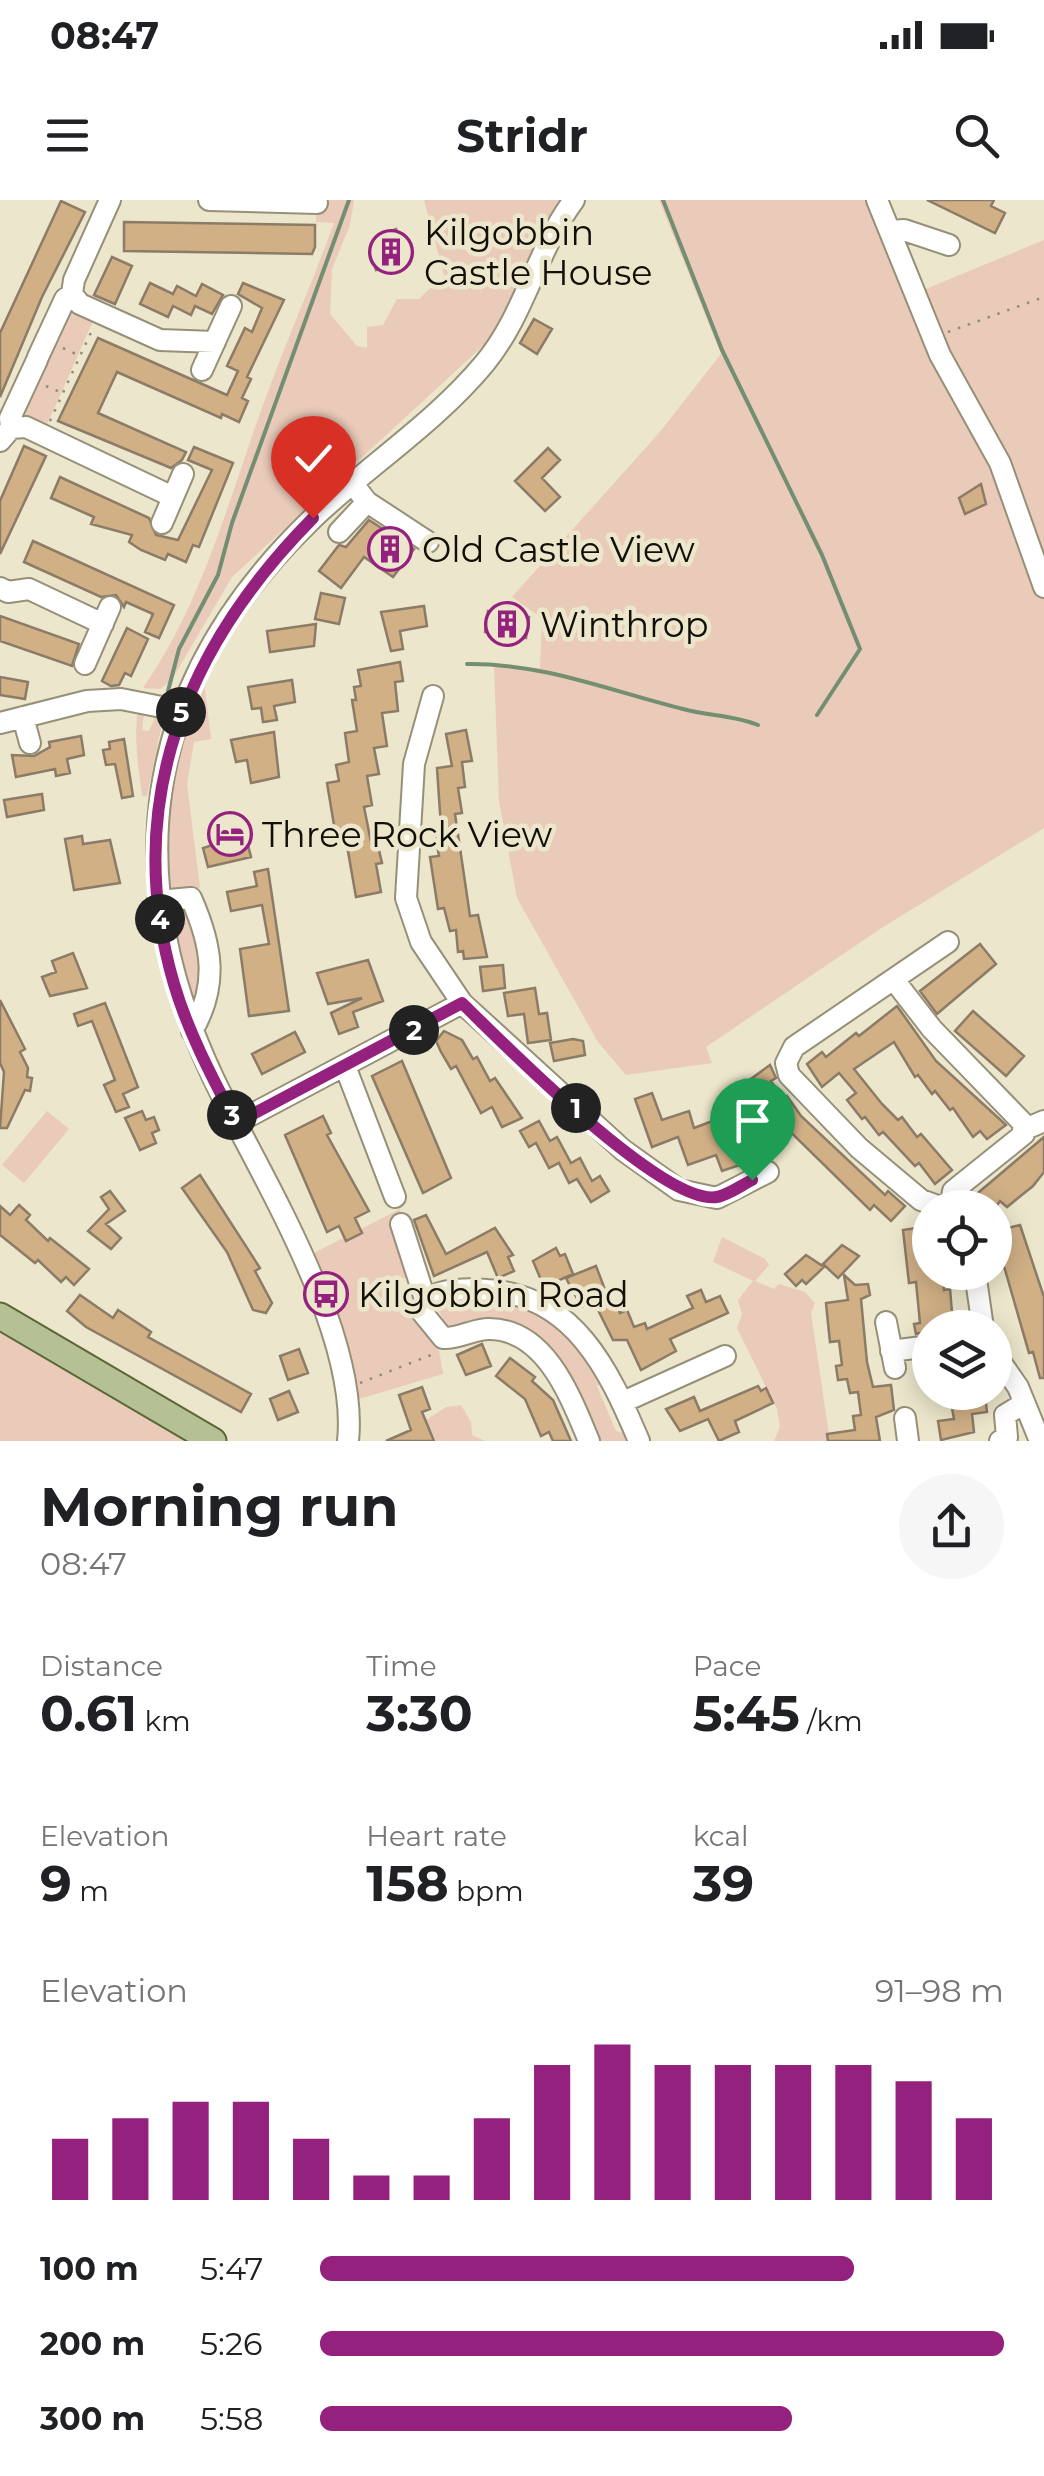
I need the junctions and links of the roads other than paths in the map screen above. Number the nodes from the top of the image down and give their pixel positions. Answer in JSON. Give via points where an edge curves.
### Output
{"nodes":[{"id":1,"x":110,"y":200,"type":"edge"},
{"id":2,"x":209,"y":200,"type":"edge"},
{"id":3,"x":574,"y":200,"type":"edge"},
{"id":4,"x":877,"y":200,"type":"edge"},
{"id":5,"x":316,"y":203,"type":"dead end"},
{"id":6,"x":890,"y":231,"type":"junction"},
{"id":7,"x":949,"y":245,"type":"dead end"},
{"id":8,"x":72,"y":294,"type":"junction"},
{"id":9,"x":231,"y":306,"type":"dead end"},
{"id":10,"x":215,"y":342,"type":"junction"},
{"id":11,"x":202,"y":370,"type":"dead end"},
{"id":12,"x":5,"y":435,"type":"edge"},
{"id":13,"x":184,"y":474,"type":"dead end"},
{"id":14,"x":353,"y":484,"type":"junction"},
{"id":15,"x":173,"y":497,"type":"junction"},
{"id":16,"x":367,"y":502,"type":"junction"},
{"id":17,"x":162,"y":523,"type":"dead end"},
{"id":18,"x":340,"y":532,"type":"dead end"},
{"id":19,"x":428,"y":542,"type":"dead end"},
{"id":20,"x":1044,"y":587,"type":"edge"},
{"id":21,"x":0,"y":588,"type":"edge"},
{"id":22,"x":85,"y":664,"type":"dead end"},
{"id":23,"x":433,"y":696,"type":"dead end"},
{"id":24,"x":182,"y":710,"type":"junction"},
{"id":25,"x":23,"y":717,"type":"junction"},
{"id":26,"x":0,"y":723,"type":"edge"},
{"id":27,"x":30,"y":742,"type":"dead end"},
{"id":28,"x":158,"y":901,"type":"junction"},
{"id":29,"x":948,"y":942,"type":"dead end"},
{"id":30,"x":894,"y":980,"type":"junction"},
{"id":31,"x":462,"y":1003,"type":"junction"},
{"id":32,"x":192,"y":1031,"type":"junction"},
{"id":33,"x":345,"y":1066,"type":"junction"},
{"id":34,"x":1044,"y":1121,"type":"edge"},
{"id":35,"x":236,"y":1123,"type":"junction"},
{"id":36,"x":1024,"y":1130,"type":"junction"},
{"id":37,"x":768,"y":1172,"type":"dead end"},
{"id":38,"x":954,"y":1190,"type":"edge"},
{"id":39,"x":912,"y":1192,"type":"edge"},
{"id":40,"x":394,"y":1197,"type":"dead end"},
{"id":41,"x":400,"y":1224,"type":"dead end"},
{"id":42,"x":425,"y":1299,"type":"junction"},
{"id":43,"x":0,"y":1316,"type":"edge"},
{"id":44,"x":886,"y":1322,"type":"dead end"},
{"id":45,"x":912,"y":1353,"type":"edge"},
{"id":46,"x":725,"y":1356,"type":"dead end"},
{"id":47,"x":1012,"y":1378,"type":"edge"},
{"id":48,"x":623,"y":1402,"type":"junction"},
{"id":49,"x":1023,"y":1404,"type":"junction"},
{"id":50,"x":905,"y":1418,"type":"dead end"},
{"id":51,"x":1005,"y":1440,"type":"edge"},
{"id":52,"x":214,"y":1441,"type":"edge"},
{"id":53,"x":348,"y":1441,"type":"edge"},
{"id":54,"x":589,"y":1441,"type":"edge"},
{"id":55,"x":639,"y":1441,"type":"edge"},
{"id":56,"x":908,"y":1441,"type":"edge"},
{"id":57,"x":1040,"y":1441,"type":"edge"}],
"edges":[{"from":1,"to":8,"type":"street"},
{"from":2,"to":5,"type":"street"},
{"from":3,"to":14,"type":"street","via":[[483,365]]},
{"from":4,"to":6,"type":"street"},
{"from":6,"to":7,"type":"street"},
{"from":6,"to":20,"type":"street","via":[[932,338],[1000,463]]},
{"from":8,"to":10,"type":"street","via":[[160,340]]},
{"from":8,"to":12,"type":"street","via":[[64,299]]},
{"from":9,"to":10,"type":"street"},
{"from":10,"to":11,"type":"street"},
{"from":12,"to":15,"type":"street","via":[[26,427]]},
{"from":13,"to":15,"type":"street"},
{"from":14,"to":16,"type":"street"},
{"from":14,"to":24,"type":"street","via":[[278,553],[248,591],[202,662]]},
{"from":15,"to":17,"type":"street"},
{"from":16,"to":18,"type":"street"},
{"from":16,"to":19,"type":"street"},
{"from":21,"to":22,"type":"street","via":[[29,589],[107,615]]},
{"from":23,"to":31,"type":"street","via":[[414,764],[406,898],[421,942]]},
{"from":24,"to":25,"type":"street","via":[[122,699]]},
{"from":24,"to":28,"type":"street","via":[[157,824]]},
{"from":25,"to":26,"type":"street"},
{"from":25,"to":27,"type":"street"},
{"from":28,"to":32,"type":"street","via":[[174,984]]},
{"from":28,"to":32,"type":"street","via":[[191,898],[212,961],[209,994]]},
{"from":29,"to":30,"type":"street"},
{"from":30,"to":36,"type":"street"},
{"from":30,"to":39,"type":"street","via":[[794,1047],[786,1063],[789,1075],[859,1148]]},
{"from":31,"to":33,"type":"street"},
{"from":31,"to":37,"type":"street","via":[[623,1150],[678,1190],[716,1198]]},
{"from":32,"to":35,"type":"street"},
{"from":33,"to":35,"type":"street"},
{"from":33,"to":40,"type":"street"},
{"from":34,"to":36,"type":"street"},
{"from":35,"to":53,"type":"street","via":[[329,1323],[345,1388]]},
{"from":36,"to":38,"type":"street","via":[[1012,1147]]},
{"from":41,"to":42,"type":"street"},
{"from":42,"to":48,"type":"street","via":[[491,1290],[552,1310],[586,1339]]},
{"from":42,"to":54,"type":"street","via":[[421,1311],[443,1338],[488,1329],[530,1346],[562,1379]]},
{"from":43,"to":52,"type":"main road"},
{"from":44,"to":45,"type":"street","via":[[893,1360]]},
{"from":46,"to":48,"type":"street"},
{"from":47,"to":49,"type":"street"},
{"from":48,"to":55,"type":"street"},
{"from":49,"to":51,"type":"street","via":[[1005,1415]]},
{"from":49,"to":57,"type":"street"},
{"from":50,"to":56,"type":"street"}]}
